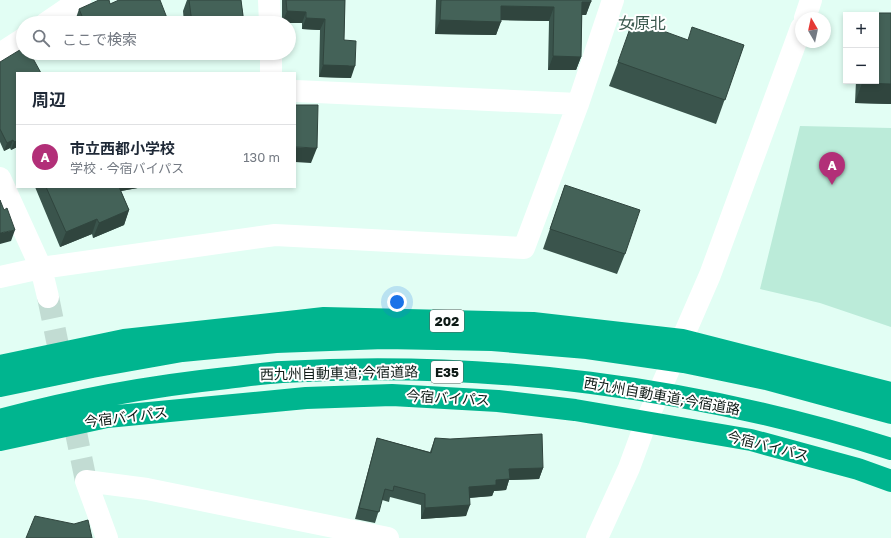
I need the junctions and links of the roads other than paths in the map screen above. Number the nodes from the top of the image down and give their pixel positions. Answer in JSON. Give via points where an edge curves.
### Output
{"nodes":[{"id":1,"x":80,"y":0,"type":"edge"},
{"id":2,"x":269,"y":0,"type":"edge"},
{"id":3,"x":613,"y":0,"type":"edge"},
{"id":4,"x":811,"y":0,"type":"edge"},
{"id":5,"x":807,"y":12,"type":"edge"},
{"id":6,"x":56,"y":16,"type":"edge"},
{"id":7,"x":270,"y":16,"type":"edge"},
{"id":8,"x":16,"y":44,"type":"edge"},
{"id":9,"x":795,"y":44,"type":"edge"},
{"id":10,"x":0,"y":54,"type":"edge"},
{"id":11,"x":271,"y":60,"type":"edge"},
{"id":12,"x":271,"y":72,"type":"edge"},
{"id":13,"x":296,"y":92,"type":"edge"},
{"id":14,"x":578,"y":104,"type":"junction"},
{"id":15,"x":6,"y":178,"type":"edge"},
{"id":16,"x":41,"y":268,"type":"junction"},
{"id":17,"x":0,"y":277,"type":"edge"},
{"id":18,"x":48,"y":297,"type":"tunnel mouth"},
{"id":19,"x":679,"y":346,"type":"junction"},
{"id":20,"x":0,"y":366,"type":"edge"},
{"id":21,"x":0,"y":386,"type":"edge"},
{"id":22,"x":891,"y":393,"type":"edge"},
{"id":23,"x":891,"y":413,"type":"edge"},
{"id":24,"x":0,"y":420,"type":"edge"},
{"id":25,"x":646,"y":422,"type":"junction"},
{"id":26,"x":0,"y":440,"type":"edge"},
{"id":27,"x":891,"y":449,"type":"edge"},
{"id":28,"x":891,"y":481,"type":"edge"},
{"id":29,"x":107,"y":538,"type":"edge"},
{"id":30,"x":388,"y":538,"type":"edge"},
{"id":31,"x":597,"y":538,"type":"edge"}],
"edges":[{"from":1,"to":6,"type":"street"},
{"from":2,"to":7,"type":"street"},
{"from":3,"to":14,"type":"street"},
{"from":4,"to":5,"type":"street"},
{"from":8,"to":10,"type":"street"},
{"from":9,"to":19,"type":"street","via":[[710,275]]},
{"from":11,"to":12,"type":"street"},
{"from":13,"to":14,"type":"street"},
{"from":14,"to":16,"type":"street","via":[[524,248],[275,235]]},
{"from":15,"to":16,"type":"street"},
{"from":16,"to":17,"type":"street"},
{"from":16,"to":18,"type":"street"},
{"from":19,"to":20,"type":"highway","number":"202","via":[[533,323],[324,318],[124,340]]},
{"from":19,"to":22,"type":"highway","number":"202"},
{"from":19,"to":25,"type":"street"},
{"from":21,"to":23,"type":"highway","via":[[182,352],[276,342],[384,338],[492,340],[587,348],[684,362],[766,379]]},
{"from":24,"to":27,"type":"highway","name":"西九州自動車道;今宿道路","number":"E35","via":[[100,397],[187,382],[280,372],[381,369],[488,373],[584,381],[674,395],[757,413]]},
{"from":25,"to":26,"type":"highway","name":"今宿バイパス","via":[[498,401],[392,395],[306,398],[107,417]]},
{"from":25,"to":28,"type":"highway","name":"今宿バイパス","via":[[751,440],[858,469]]},
{"from":25,"to":31,"type":"street","via":[[629,468]]},
{"from":29,"to":30,"type":"street","via":[[86,481],[147,489]]}]}
